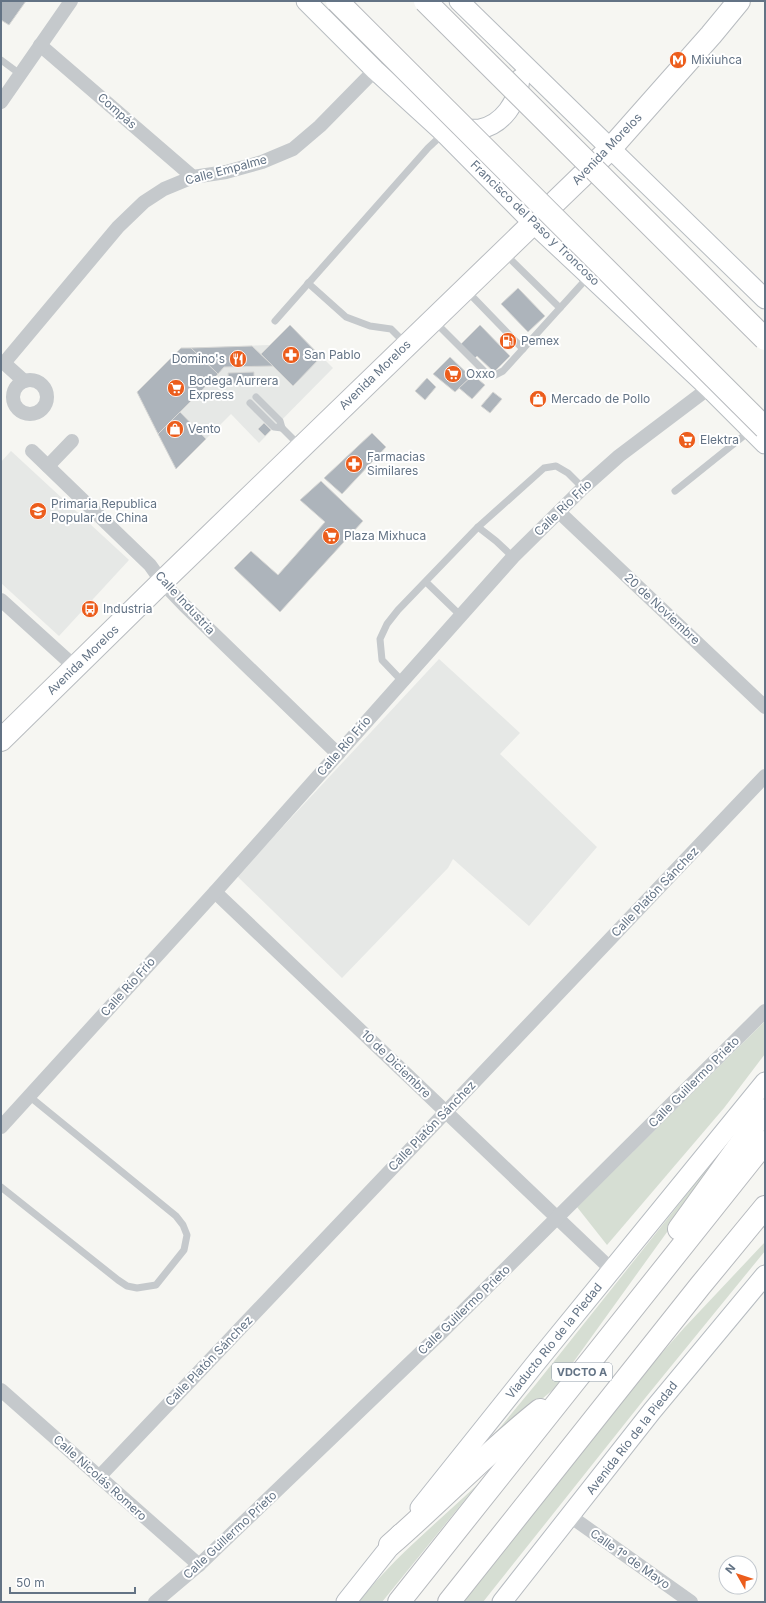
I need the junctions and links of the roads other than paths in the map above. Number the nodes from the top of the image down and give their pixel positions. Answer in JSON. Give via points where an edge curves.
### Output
{"nodes":[{"id":1,"x":71,"y":1,"type":"edge"},
{"id":2,"x":306,"y":1,"type":"edge"},
{"id":3,"x":337,"y":1,"type":"edge"},
{"id":4,"x":425,"y":1,"type":"edge"},
{"id":5,"x":459,"y":1,"type":"edge"},
{"id":6,"x":739,"y":1,"type":"edge"},
{"id":7,"x":40,"y":45,"type":"junction"},
{"id":8,"x":516,"y":57,"type":"junction"},
{"id":9,"x":1,"y":60,"type":"edge"},
{"id":10,"x":375,"y":70,"type":"junction"},
{"id":11,"x":20,"y":74,"type":"junction"},
{"id":12,"x":1,"y":102,"type":"edge"},
{"id":13,"x":444,"y":133,"type":"junction"},
{"id":14,"x":611,"y":148,"type":"junction"},
{"id":15,"x":193,"y":177,"type":"junction"},
{"id":16,"x":533,"y":223,"type":"junction"},
{"id":17,"x":503,"y":252,"type":"junction"},
{"id":18,"x":590,"y":276,"type":"junction"},
{"id":19,"x":308,"y":283,"type":"junction"},
{"id":20,"x":465,"y":288,"type":"junction"},
{"id":21,"x":765,"y":299,"type":"edge"},
{"id":22,"x":560,"y":308,"type":"junction"},
{"id":23,"x":275,"y":320,"type":"dead end"},
{"id":24,"x":433,"y":320,"type":"junction"},
{"id":25,"x":765,"y":339,"type":"edge"},
{"id":26,"x":407,"y":344,"type":"junction"},
{"id":27,"x":523,"y":349,"type":"junction"},
{"id":28,"x":3,"y":363,"type":"edge"},
{"id":29,"x":24,"y":382,"type":"dead end"},
{"id":30,"x":709,"y":388,"type":"junction"},
{"id":31,"x":256,"y":397,"type":"dead end"},
{"id":32,"x":250,"y":403,"type":"dead end"},
{"id":33,"x":282,"y":428,"type":"junction"},
{"id":34,"x":758,"y":429,"type":"edge"},
{"id":35,"x":72,"y":442,"type":"dead end"},
{"id":36,"x":765,"y":444,"type":"edge"},
{"id":37,"x":301,"y":447,"type":"junction"},
{"id":38,"x":32,"y":451,"type":"dead end"},
{"id":39,"x":48,"y":466,"type":"junction"},
{"id":40,"x":583,"y":488,"type":"junction"},
{"id":41,"x":675,"y":491,"type":"dead end"},
{"id":42,"x":559,"y":512,"type":"junction"},
{"id":43,"x":478,"y":527,"type":"junction"},
{"id":44,"x":513,"y":557,"type":"junction"},
{"id":45,"x":162,"y":582,"type":"junction"},
{"id":46,"x":426,"y":582,"type":"junction"},
{"id":47,"x":1,"y":600,"type":"edge"},
{"id":48,"x":460,"y":615,"type":"junction"},
{"id":49,"x":75,"y":667,"type":"junction"},
{"id":50,"x":402,"y":681,"type":"junction"},
{"id":51,"x":765,"y":707,"type":"edge"},
{"id":52,"x":1,"y":740,"type":"edge"},
{"id":53,"x":338,"y":754,"type":"junction"},
{"id":54,"x":765,"y":776,"type":"edge"},
{"id":55,"x":215,"y":892,"type":"junction"},
{"id":56,"x":765,"y":1011,"type":"edge"},
{"id":57,"x":765,"y":1082,"type":"edge"},
{"id":58,"x":29,"y":1096,"type":"junction"},
{"id":59,"x":765,"y":1110,"type":"edge"},
{"id":60,"x":446,"y":1112,"type":"junction"},
{"id":61,"x":1,"y":1127,"type":"edge"},
{"id":62,"x":765,"y":1142,"type":"edge"},
{"id":63,"x":1,"y":1187,"type":"edge"},
{"id":64,"x":765,"y":1207,"type":"edge"},
{"id":65,"x":557,"y":1219,"type":"junction"},
{"id":66,"x":765,"y":1228,"type":"edge"},
{"id":67,"x":612,"y":1270,"type":"junction"},
{"id":68,"x":765,"y":1274,"type":"edge"},
{"id":69,"x":700,"y":1286,"type":"junction"},
{"id":70,"x":636,"y":1303,"type":"junction"},
{"id":71,"x":571,"y":1386,"type":"junction"},
{"id":72,"x":1,"y":1390,"type":"edge"},
{"id":73,"x":99,"y":1477,"type":"junction"},
{"id":74,"x":570,"y":1516,"type":"junction"},
{"id":75,"x":390,"y":1545,"type":"junction"},
{"id":76,"x":199,"y":1566,"type":"junction"},
{"id":77,"x":155,"y":1602,"type":"edge"},
{"id":78,"x":346,"y":1602,"type":"edge"},
{"id":79,"x":399,"y":1602,"type":"edge"},
{"id":80,"x":449,"y":1602,"type":"edge"},
{"id":81,"x":502,"y":1602,"type":"edge"},
{"id":82,"x":691,"y":1602,"type":"edge"}],
"edges":[{"from":1,"to":7,"type":"street"},
{"from":2,"to":10,"type":"main road","name":"Francisco del Paso y Troncoso"},
{"from":3,"to":34,"type":"main road","name":"Francisco del Paso y Troncoso","bridge":true},
{"from":4,"to":25,"type":"main road","bridge":true},
{"from":5,"to":8,"type":"main road"},
{"from":6,"to":14,"type":"main road","name":"Avenida Morelos"},
{"from":7,"to":11,"type":"street"},
{"from":7,"to":15,"type":"street","name":"Compás"},
{"from":8,"to":13,"type":"main road","via":[[520,71],[519,86],[517,96],[507,112],[490,125]]},
{"from":8,"to":14,"type":"main road"},
{"from":9,"to":11,"type":"lane"},
{"from":10,"to":13,"type":"main road","name":"Francisco del Paso y Troncoso"},
{"from":10,"to":15,"type":"street","name":"Calle Empalme","via":[[320,126],[293,149],[262,162],[226,172]]},
{"from":11,"to":12,"type":"street"},
{"from":13,"to":16,"type":"main road","name":"Francisco del Paso y Troncoso"},
{"from":13,"to":19,"type":"lane"},
{"from":14,"to":16,"type":"main road","name":"Avenida Morelos"},
{"from":14,"to":21,"type":"main road"},
{"from":15,"to":28,"type":"street","name":"Calle Empalme","via":[[164,189],[144,202],[118,227]]},
{"from":16,"to":17,"type":"main road","name":"Avenida Morelos"},
{"from":16,"to":18,"type":"main road","name":"Francisco del Paso y Troncoso"},
{"from":17,"to":20,"type":"main road","name":"Avenida Morelos"},
{"from":17,"to":22,"type":"lane"},
{"from":18,"to":22,"type":"lane"},
{"from":18,"to":30,"type":"main road","name":"Francisco del Paso y Troncoso"},
{"from":19,"to":23,"type":"lane"},
{"from":19,"to":26,"type":"lane","via":[[346,317],[370,326],[391,329]]},
{"from":20,"to":24,"type":"main road","name":"Avenida Morelos"},
{"from":20,"to":27,"type":"lane"},
{"from":22,"to":27,"type":"lane"},
{"from":24,"to":26,"type":"main road","name":"Avenida Morelos"},
{"from":24,"to":27,"type":"lane","via":[[487,374],[493,376],[503,371]]},
{"from":26,"to":37,"type":"main road","name":"Avenida Morelos"},
{"from":28,"to":29,"type":"street"},
{"from":30,"to":34,"type":"main road","name":"Francisco del Paso y Troncoso"},
{"from":30,"to":40,"type":"street","name":"Calle Río Frío","via":[[619,456]]},
{"from":31,"to":33,"type":"lane","via":[[280,421]]},
{"from":32,"to":33,"type":"lane","via":[[274,427]]},
{"from":33,"to":37,"type":"lane"},
{"from":34,"to":36,"type":"main road","name":"Francisco del Paso y Troncoso"},
{"from":34,"to":41,"type":"lane"},
{"from":35,"to":39,"type":"street"},
{"from":37,"to":45,"type":"main road","name":"Avenida Morelos"},
{"from":38,"to":39,"type":"street","name":"Calle Industria"},
{"from":39,"to":45,"type":"street","name":"Calle Industria","via":[[150,565]]},
{"from":40,"to":42,"type":"street","name":"Calle Río Frío"},
{"from":40,"to":43,"type":"lane","via":[[568,473],[556,466],[544,468]]},
{"from":42,"to":44,"type":"street","name":"Calle Río Frío"},
{"from":42,"to":51,"type":"street","name":"20 de Noviembre"},
{"from":43,"to":44,"type":"lane"},
{"from":43,"to":46,"type":"lane"},
{"from":44,"to":48,"type":"street","name":"Calle Río Frío"},
{"from":45,"to":49,"type":"main road","name":"Avenida Morelos"},
{"from":45,"to":53,"type":"street","name":"Calle Industria"},
{"from":46,"to":48,"type":"lane"},
{"from":46,"to":50,"type":"lane","via":[[398,610],[380,639],[382,660]]},
{"from":47,"to":49,"type":"street"},
{"from":48,"to":50,"type":"street","name":"Calle Río Frío"},
{"from":49,"to":52,"type":"main road","name":"Avenida Morelos"},
{"from":50,"to":53,"type":"street","name":"Calle Río Frío"},
{"from":53,"to":55,"type":"street","name":"Calle Río Frío"},
{"from":54,"to":60,"type":"street","name":"Calle Platón Sánchez"},
{"from":55,"to":58,"type":"street","name":"Calle Río Frío"},
{"from":55,"to":60,"type":"street","name":"10 de Diciembre"},
{"from":56,"to":65,"type":"street","name":"Calle Guillermo Prieto"},
{"from":57,"to":67,"type":"main road","name":"Viaducto Río de la Piedad"},
{"from":58,"to":61,"type":"street","name":"Calle Río Frío"},
{"from":58,"to":63,"type":"lane","via":[[176,1216],[187,1235],[184,1250],[156,1284],[137,1288],[127,1286]]},
{"from":59,"to":70,"type":"main road","via":[[682,1224]]},
{"from":60,"to":65,"type":"street","name":"10 de Diciembre"},
{"from":60,"to":73,"type":"street","name":"Calle Platón Sánchez"},
{"from":62,"to":70,"type":"main road","number":"VDCTO A"},
{"from":64,"to":69,"type":"main road","number":"VDCTO A"},
{"from":65,"to":67,"type":"street","name":"10 de Diciembre"},
{"from":65,"to":76,"type":"street","name":"Calle Guillermo Prieto"},
{"from":66,"to":69,"type":"main road","via":[[722,1274]]},
{"from":67,"to":75,"type":"main road","name":"Viaducto Río de la Piedad"},
{"from":68,"to":74,"type":"main road","name":"Avenida Río de la Piedad","via":[[652,1411]]},
{"from":69,"to":80,"type":"main road","number":"VDCTO A"},
{"from":70,"to":71,"type":"main road","number":"VDCTO A"},
{"from":71,"to":75,"type":"main road","via":[[505,1438],[428,1513]]},
{"from":71,"to":79,"type":"main road","number":"VDCTO A"},
{"from":72,"to":73,"type":"street","name":"Calle Nicolás Romero"},
{"from":73,"to":76,"type":"street","name":"Calle Nicolás Romero"},
{"from":74,"to":81,"type":"main road","name":"Avenida Río de la Piedad"},
{"from":74,"to":82,"type":"street","name":"Calle 1º de Mayo"},
{"from":75,"to":78,"type":"main road","name":"Viaducto Río de la Piedad"},
{"from":76,"to":77,"type":"street","name":"Calle Guillermo Prieto"}]}
